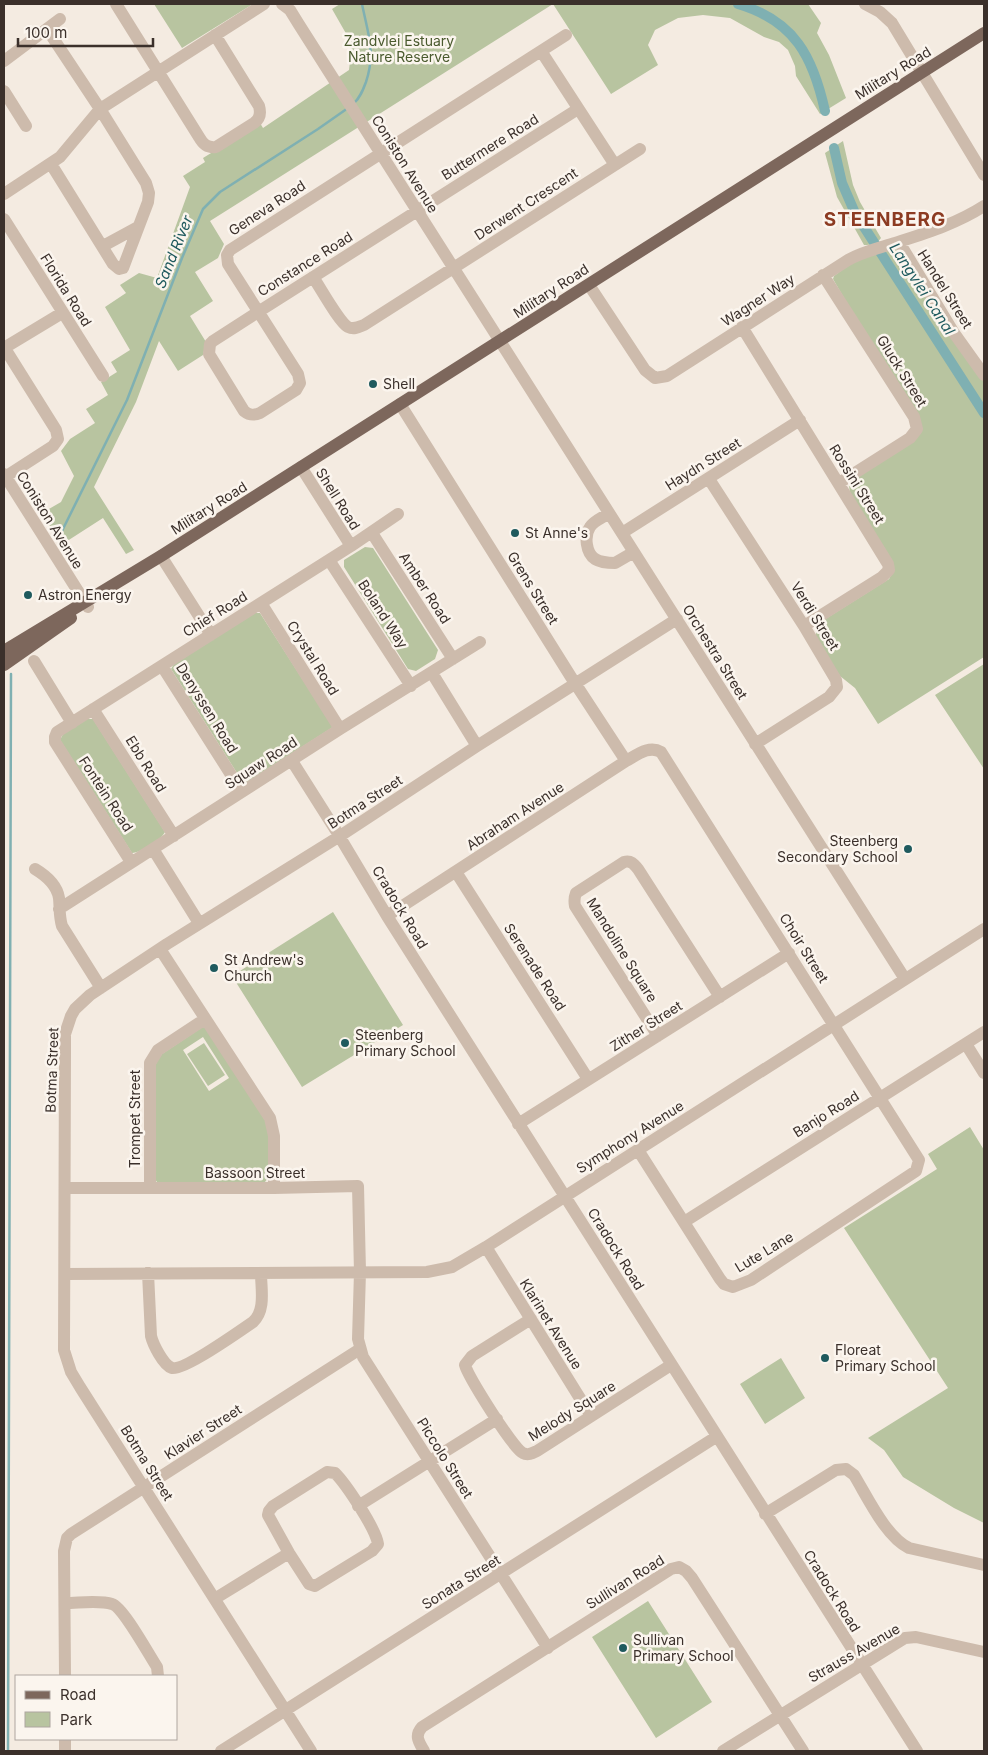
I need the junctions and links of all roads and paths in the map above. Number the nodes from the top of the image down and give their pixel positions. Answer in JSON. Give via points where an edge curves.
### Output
{"nodes":[{"id":1,"x":116,"y":4,"type":"edge"},
{"id":2,"x":264,"y":4,"type":"edge"},
{"id":3,"x":282,"y":4,"type":"edge"},
{"id":4,"x":865,"y":4,"type":"edge"},
{"id":5,"x":60,"y":19,"type":"dead end"},
{"id":6,"x":47,"y":28,"type":"junction"},
{"id":7,"x":984,"y":34,"type":"edge"},
{"id":8,"x":215,"y":35,"type":"junction"},
{"id":9,"x":566,"y":35,"type":"dead end"},
{"id":10,"x":541,"y":52,"type":"junction"},
{"id":11,"x":4,"y":61,"type":"edge"},
{"id":12,"x":157,"y":72,"type":"junction"},
{"id":13,"x":923,"y":73,"type":"junction"},
{"id":14,"x":4,"y":90,"type":"edge"},
{"id":15,"x":100,"y":108,"type":"junction"},
{"id":16,"x":578,"y":109,"type":"junction"},
{"id":17,"x":26,"y":126,"type":"dead end"},
{"id":18,"x":640,"y":149,"type":"dead end"},
{"id":19,"x":380,"y":153,"type":"junction"},
{"id":20,"x":51,"y":164,"type":"junction"},
{"id":21,"x":615,"y":165,"type":"junction"},
{"id":22,"x":984,"y":175,"type":"edge"},
{"id":23,"x":4,"y":194,"type":"edge"},
{"id":24,"x":984,"y":206,"type":"edge"},
{"id":25,"x":417,"y":211,"type":"junction"},
{"id":26,"x":4,"y":219,"type":"edge"},
{"id":27,"x":138,"y":227,"type":"junction"},
{"id":28,"x":899,"y":242,"type":"junction"},
{"id":29,"x":103,"y":246,"type":"junction"},
{"id":30,"x":453,"y":268,"type":"junction"},
{"id":31,"x":824,"y":275,"type":"junction"},
{"id":32,"x":313,"y":277,"type":"junction"},
{"id":33,"x":589,"y":285,"type":"junction"},
{"id":34,"x":258,"y":312,"type":"junction"},
{"id":35,"x":62,"y":313,"type":"junction"},
{"id":36,"x":742,"y":328,"type":"junction"},
{"id":37,"x":500,"y":342,"type":"junction"},
{"id":38,"x":210,"y":344,"type":"joint"},
{"id":39,"x":4,"y":348,"type":"edge"},
{"id":40,"x":984,"y":375,"type":"edge"},
{"id":41,"x":103,"y":376,"type":"dead end"},
{"id":42,"x":400,"y":404,"type":"junction"},
{"id":43,"x":800,"y":420,"type":"junction"},
{"id":44,"x":301,"y":467,"type":"junction"},
{"id":45,"x":4,"y":476,"type":"edge"},
{"id":46,"x":709,"y":479,"type":"junction"},
{"id":47,"x":839,"y":483,"type":"junction"},
{"id":48,"x":609,"y":513,"type":"junction"},
{"id":49,"x":398,"y":514,"type":"dead end"},
{"id":50,"x":372,"y":533,"type":"junction"},
{"id":51,"x":622,"y":533,"type":"junction"},
{"id":52,"x":351,"y":546,"type":"junction"},
{"id":53,"x":634,"y":552,"type":"junction"},
{"id":54,"x":161,"y":556,"type":"junction"},
{"id":55,"x":330,"y":560,"type":"junction"},
{"id":56,"x":261,"y":603,"type":"junction"},
{"id":57,"x":86,"y":604,"type":"junction"},
{"id":58,"x":677,"y":619,"type":"junction"},
{"id":59,"x":804,"y":626,"type":"junction"},
{"id":60,"x":211,"y":634,"type":"junction"},
{"id":61,"x":480,"y":642,"type":"dead end"},
{"id":62,"x":4,"y":650,"type":"edge"},
{"id":63,"x":453,"y":659,"type":"junction"},
{"id":64,"x":34,"y":661,"type":"dead end"},
{"id":65,"x":4,"y":665,"type":"edge"},
{"id":66,"x":162,"y":666,"type":"junction"},
{"id":67,"x":432,"y":673,"type":"junction"},
{"id":68,"x":576,"y":684,"type":"junction"},
{"id":69,"x":411,"y":686,"type":"junction"},
{"id":70,"x":93,"y":709,"type":"junction"},
{"id":71,"x":72,"y":723,"type":"junction"},
{"id":72,"x":340,"y":729,"type":"junction"},
{"id":73,"x":55,"y":742,"type":"joint"},
{"id":74,"x":755,"y":744,"type":"junction"},
{"id":75,"x":477,"y":746,"type":"junction"},
{"id":76,"x":661,"y":752,"type":"joint"},
{"id":77,"x":292,"y":761,"type":"junction"},
{"id":78,"x":626,"y":761,"type":"junction"},
{"id":79,"x":242,"y":792,"type":"junction"},
{"id":80,"x":174,"y":836,"type":"junction"},
{"id":81,"x":340,"y":836,"type":"junction"},
{"id":82,"x":153,"y":849,"type":"junction"},
{"id":83,"x":131,"y":862,"type":"junction"},
{"id":84,"x":35,"y":868,"type":"dead end"},
{"id":85,"x":456,"y":872,"type":"junction"},
{"id":86,"x":59,"y":909,"type":"junction"},
{"id":87,"x":387,"y":916,"type":"junction"},
{"id":88,"x":200,"y":924,"type":"junction"},
{"id":89,"x":984,"y":929,"type":"edge"},
{"id":90,"x":160,"y":949,"type":"junction"},
{"id":91,"x":789,"y":953,"type":"junction"},
{"id":92,"x":905,"y":980,"type":"junction"},
{"id":93,"x":101,"y":988,"type":"junction"},
{"id":94,"x":720,"y":997,"type":"junction"},
{"id":95,"x":205,"y":1019,"type":"junction"},
{"id":96,"x":835,"y":1025,"type":"junction"},
{"id":97,"x":984,"y":1032,"type":"edge"},
{"id":98,"x":658,"y":1036,"type":"junction"},
{"id":99,"x":966,"y":1044,"type":"junction"},
{"id":100,"x":984,"y":1072,"type":"edge"},
{"id":101,"x":588,"y":1079,"type":"junction"},
{"id":102,"x":880,"y":1097,"type":"junction"},
{"id":103,"x":518,"y":1124,"type":"junction"},
{"id":104,"x":638,"y":1150,"type":"junction"},
{"id":105,"x":919,"y":1160,"type":"joint"},
{"id":106,"x":65,"y":1188,"type":"junction"},
{"id":107,"x":150,"y":1188,"type":"junction"},
{"id":108,"x":274,"y":1188,"type":"junction"},
{"id":109,"x":564,"y":1196,"type":"junction"},
{"id":110,"x":684,"y":1222,"type":"junction"},
{"id":111,"x":486,"y":1247,"type":"junction"},
{"id":112,"x":261,"y":1272,"type":"junction"},
{"id":113,"x":360,"y":1272,"type":"junction"},
{"id":114,"x":148,"y":1273,"type":"junction"},
{"id":115,"x":65,"y":1274,"type":"junction"},
{"id":116,"x":531,"y":1320,"type":"junction"},
{"id":117,"x":360,"y":1349,"type":"junction"},
{"id":118,"x":671,"y":1365,"type":"junction"},
{"id":119,"x":591,"y":1416,"type":"junction"},
{"id":120,"x":497,"y":1419,"type":"junction"},
{"id":121,"x":716,"y":1437,"type":"junction"},
{"id":122,"x":430,"y":1462,"type":"junction"},
{"id":123,"x":144,"y":1487,"type":"junction"},
{"id":124,"x":358,"y":1506,"type":"junction"},
{"id":125,"x":765,"y":1514,"type":"junction"},
{"id":126,"x":289,"y":1553,"type":"junction"},
{"id":127,"x":984,"y":1565,"type":"edge"},
{"id":128,"x":501,"y":1574,"type":"junction"},
{"id":129,"x":216,"y":1598,"type":"junction"},
{"id":130,"x":65,"y":1602,"type":"junction"},
{"id":131,"x":548,"y":1648,"type":"junction"},
{"id":132,"x":984,"y":1652,"type":"edge"},
{"id":133,"x":861,"y":1664,"type":"junction"},
{"id":134,"x":66,"y":1675,"type":"edge"},
{"id":135,"x":158,"y":1675,"type":"edge"},
{"id":136,"x":286,"y":1710,"type":"junction"},
{"id":137,"x":780,"y":1715,"type":"junction"},
{"id":138,"x":221,"y":1751,"type":"edge"},
{"id":139,"x":312,"y":1751,"type":"edge"},
{"id":140,"x":424,"y":1751,"type":"edge"},
{"id":141,"x":723,"y":1751,"type":"edge"},
{"id":142,"x":803,"y":1751,"type":"edge"},
{"id":143,"x":917,"y":1751,"type":"edge"}],
"edges":[{"from":1,"to":12,"type":"street"},
{"from":2,"to":8,"type":"street"},
{"from":3,"to":19,"type":"street","name":"Coniston Avenue","via":[[292,13]]},
{"from":4,"to":13,"type":"street","via":[[892,23]]},
{"from":5,"to":6,"type":"street"},
{"from":6,"to":11,"type":"street"},
{"from":6,"to":15,"type":"street"},
{"from":7,"to":13,"type":"main road","name":"Military Road"},
{"from":8,"to":12,"type":"street"},
{"from":8,"to":12,"type":"street","via":[[259,106],[260,117],[254,123],[216,147],[207,146]]},
{"from":9,"to":10,"type":"street"},
{"from":10,"to":16,"type":"street"},
{"from":10,"to":19,"type":"street"},
{"from":12,"to":15,"type":"street"},
{"from":13,"to":22,"type":"street"},
{"from":13,"to":33,"type":"main road","name":"Military Road"},
{"from":14,"to":17,"type":"street"},
{"from":15,"to":20,"type":"street","via":[[65,152]]},
{"from":15,"to":27,"type":"street","via":[[148,188],[148,202]]},
{"from":16,"to":21,"type":"street"},
{"from":16,"to":25,"type":"street","name":"Buttermere Road"},
{"from":18,"to":21,"type":"street","name":"Derwent Crescent"},
{"from":19,"to":25,"type":"street","name":"Coniston Avenue"},
{"from":19,"to":34,"type":"street","name":"Geneva Road","via":[[230,250],[228,264]]},
{"from":20,"to":23,"type":"street"},
{"from":20,"to":29,"type":"street"},
{"from":21,"to":30,"type":"street","name":"Derwent Crescent"},
{"from":24,"to":28,"type":"street","name":"Wagner Way","via":[[954,223]]},
{"from":25,"to":30,"type":"street","name":"Coniston Avenue"},
{"from":25,"to":32,"type":"street","name":"Constance Road"},
{"from":26,"to":35,"type":"street","name":"Florida Road"},
{"from":27,"to":29,"type":"street"},
{"from":27,"to":29,"type":"street","via":[[120,269],[113,264]]},
{"from":28,"to":31,"type":"street","name":"Wagner Way","via":[[854,257]]},
{"from":28,"to":40,"type":"street","name":"Handel Street","via":[[954,333]]},
{"from":30,"to":32,"type":"street","name":"Derwent Crescent","via":[[357,328],[343,322]]},
{"from":30,"to":37,"type":"street","name":"Coniston Avenue"},
{"from":31,"to":36,"type":"street","name":"Wagner Way"},
{"from":31,"to":47,"type":"street","name":"Gluck Street","via":[[914,417],[917,429],[910,438]]},
{"from":32,"to":34,"type":"street","name":"Constance Road"},
{"from":33,"to":36,"type":"street","name":"Wagner Way","via":[[645,370],[655,378],[667,376]]},
{"from":33,"to":37,"type":"main road","name":"Military Road"},
{"from":34,"to":38,"type":"street","name":"Constance Road"},
{"from":34,"to":38,"type":"street","name":"Geneva Road","via":[[298,374],[300,382],[296,390],[260,414],[248,414],[212,360]]},
{"from":35,"to":39,"type":"street"},
{"from":35,"to":41,"type":"street","name":"Florida Road"},
{"from":36,"to":43,"type":"street","name":"Rossini Street"},
{"from":37,"to":42,"type":"main road","name":"Military Road"},
{"from":37,"to":48,"type":"street","name":"Orchestra Street"},
{"from":39,"to":45,"type":"street","via":[[56,430],[58,439],[53,446]]},
{"from":42,"to":44,"type":"main road","name":"Military Road"},
{"from":42,"to":68,"type":"street","name":"Grens Street"},
{"from":43,"to":46,"type":"street","name":"Haydn Street"},
{"from":43,"to":47,"type":"street","name":"Rossini Street"},
{"from":44,"to":52,"type":"street","name":"Shell Road"},
{"from":44,"to":54,"type":"main road","name":"Military Road"},
{"from":45,"to":57,"type":"street","name":"Coniston Avenue"},
{"from":46,"to":51,"type":"street","name":"Haydn Street"},
{"from":46,"to":59,"type":"street","name":"Verdi Street"},
{"from":47,"to":59,"type":"street","name":"Rossini Street","via":[[886,558],[889,570],[882,578]]},
{"from":48,"to":51,"type":"street","name":"Orchestra Street"},
{"from":48,"to":53,"type":"street","via":[[589,529],[586,545],[593,557],[615,563]]},
{"from":49,"to":50,"type":"street","name":"Chief Road"},
{"from":50,"to":52,"type":"street","name":"Chief Road"},
{"from":50,"to":63,"type":"street","name":"Amber Road"},
{"from":51,"to":53,"type":"street","name":"Orchestra Street"},
{"from":52,"to":55,"type":"street","name":"Chief Road"},
{"from":53,"to":58,"type":"street","name":"Orchestra Street"},
{"from":54,"to":57,"type":"main road","name":"Military Road"},
{"from":54,"to":60,"type":"street"},
{"from":55,"to":56,"type":"street","name":"Chief Road"},
{"from":55,"to":69,"type":"street","name":"Boland Way"},
{"from":56,"to":60,"type":"street","name":"Chief Road"},
{"from":56,"to":72,"type":"street","name":"Crystal Road"},
{"from":57,"to":62,"type":"main road","name":"Military Road"},
{"from":57,"to":65,"type":"main road","name":"Military Road"},
{"from":58,"to":68,"type":"street","name":"Botma Street"},
{"from":58,"to":74,"type":"street","name":"Orchestra Street"},
{"from":59,"to":74,"type":"street","name":"Verdi Street","via":[[833,673],[837,687],[829,697]]},
{"from":60,"to":66,"type":"street","name":"Chief Road"},
{"from":61,"to":63,"type":"street","name":"Squaw Road"},
{"from":63,"to":67,"type":"street","name":"Squaw Road"},
{"from":64,"to":71,"type":"street"},
{"from":66,"to":70,"type":"street","name":"Chief Road"},
{"from":66,"to":79,"type":"street","name":"Denyssen Road"},
{"from":67,"to":69,"type":"street","name":"Squaw Road"},
{"from":67,"to":75,"type":"street"},
{"from":68,"to":75,"type":"street","name":"Botma Street"},
{"from":68,"to":78,"type":"street","name":"Grens Street"},
{"from":69,"to":72,"type":"street","name":"Squaw Road"},
{"from":70,"to":71,"type":"street","name":"Chief Road"},
{"from":70,"to":80,"type":"street","name":"Ebb Road"},
{"from":71,"to":73,"type":"street","name":"Chief Road","via":[[57,732]]},
{"from":72,"to":77,"type":"street","name":"Squaw Road"},
{"from":73,"to":83,"type":"street","name":"Fontein Road"},
{"from":74,"to":92,"type":"street","name":"Orchestra Street"},
{"from":75,"to":81,"type":"street","name":"Botma Street"},
{"from":76,"to":78,"type":"street","name":"Abraham Avenue","via":[[646,750]]},
{"from":76,"to":91,"type":"street","name":"Choir Street"},
{"from":77,"to":79,"type":"street","name":"Squaw Road"},
{"from":77,"to":81,"type":"street","name":"Cradock Road"},
{"from":78,"to":85,"type":"street","name":"Abraham Avenue"},
{"from":79,"to":80,"type":"street","name":"Squaw Road"},
{"from":80,"to":82,"type":"street","name":"Squaw Road"},
{"from":81,"to":87,"type":"street","name":"Cradock Road"},
{"from":81,"to":88,"type":"street","name":"Botma Street"},
{"from":82,"to":83,"type":"street","name":"Squaw Road"},
{"from":82,"to":88,"type":"street"},
{"from":83,"to":86,"type":"street","name":"Squaw Road"},
{"from":84,"to":86,"type":"street","via":[[56,889]]},
{"from":85,"to":87,"type":"street","name":"Abraham Avenue"},
{"from":85,"to":101,"type":"street","name":"Serenade Road"},
{"from":86,"to":93,"type":"street","via":[[65,932]]},
{"from":87,"to":103,"type":"street","name":"Cradock Road"},
{"from":88,"to":90,"type":"street","name":"Botma Street"},
{"from":89,"to":92,"type":"street","name":"Symphony Avenue"},
{"from":90,"to":93,"type":"street","name":"Botma Street"},
{"from":90,"to":95,"type":"street"},
{"from":91,"to":94,"type":"street","name":"Zither Street"},
{"from":91,"to":96,"type":"street","name":"Choir Street"},
{"from":92,"to":96,"type":"street","name":"Symphony Avenue"},
{"from":93,"to":106,"type":"street","name":"Botma Street","via":[[75,1009],[65,1034]]},
{"from":94,"to":98,"type":"street","name":"Zither Street"},
{"from":94,"to":98,"type":"street","name":"Mandoline Square","via":[[638,869],[633,863],[624,862],[576,893],[574,902]]},
{"from":95,"to":107,"type":"street","name":"Trompet Street","via":[[158,1050],[150,1063]]},
{"from":95,"to":108,"type":"street","via":[[270,1118],[274,1136]]},
{"from":96,"to":102,"type":"street","name":"Choir Street"},
{"from":96,"to":104,"type":"street","name":"Symphony Avenue"},
{"from":97,"to":99,"type":"street","name":"Banjo Road"},
{"from":98,"to":101,"type":"street","name":"Zither Street"},
{"from":99,"to":100,"type":"street"},
{"from":99,"to":102,"type":"street","name":"Banjo Road"},
{"from":101,"to":103,"type":"street","name":"Zither Street"},
{"from":102,"to":105,"type":"street","name":"Choir Street"},
{"from":102,"to":110,"type":"street","name":"Banjo Road"},
{"from":103,"to":109,"type":"street","name":"Cradock Road"},
{"from":104,"to":109,"type":"street","name":"Symphony Avenue"},
{"from":104,"to":110,"type":"street","name":"Lute Lane"},
{"from":105,"to":110,"type":"street","name":"Lute Lane","via":[[916,1171],[751,1280],[733,1287],[720,1279]]},
{"from":106,"to":107,"type":"street","name":"Bassoon Street"},
{"from":106,"to":115,"type":"street","name":"Botma Street"},
{"from":107,"to":108,"type":"street","name":"Bassoon Street"},
{"from":108,"to":113,"type":"street","name":"Bassoon Street","via":[[358,1186]]},
{"from":109,"to":111,"type":"street","name":"Symphony Avenue"},
{"from":109,"to":118,"type":"street","name":"Cradock Road"},
{"from":111,"to":113,"type":"street","name":"Symphony Avenue","via":[[445,1269]]},
{"from":111,"to":116,"type":"street","name":"Klarinet Avenue"},
{"from":112,"to":113,"type":"street","name":"Symphony Avenue"},
{"from":112,"to":114,"type":"street","name":"Symphony Avenue"},
{"from":112,"to":114,"type":"street","via":[[258,1318],[177,1368],[164,1362],[153,1343]]},
{"from":113,"to":117,"type":"street","name":"Piccolo Street"},
{"from":114,"to":115,"type":"street","name":"Symphony Avenue"},
{"from":115,"to":123,"type":"street","name":"Botma Street","via":[[64,1350],[67,1362]]},
{"from":116,"to":119,"type":"street","name":"Klarinet Avenue"},
{"from":116,"to":120,"type":"street","name":"Melody Square","via":[[475,1353],[466,1362],[467,1371]]},
{"from":117,"to":122,"type":"street","name":"Piccolo Street"},
{"from":117,"to":123,"type":"street","name":"Klavier Street"},
{"from":118,"to":119,"type":"street","name":"Melody Square"},
{"from":118,"to":121,"type":"street","name":"Cradock Road"},
{"from":119,"to":120,"type":"street","name":"Melody Square","via":[[538,1451],[528,1454],[523,1454],[516,1447]]},
{"from":120,"to":122,"type":"street"},
{"from":121,"to":125,"type":"street","name":"Cradock Road"},
{"from":121,"to":128,"type":"street","name":"Sonata Street"},
{"from":122,"to":124,"type":"street"},
{"from":122,"to":128,"type":"street","name":"Piccolo Street"},
{"from":123,"to":129,"type":"street","name":"Botma Street"},
{"from":123,"to":130,"type":"street","name":"Klavier Street","via":[[67,1538],[64,1550]]},
{"from":124,"to":126,"type":"street","via":[[376,1535],[378,1544],[372,1551],[315,1586],[309,1584]]},
{"from":124,"to":126,"type":"street","via":[[337,1475],[330,1472],[273,1506],[269,1519]]},
{"from":125,"to":127,"type":"street","via":[[836,1470],[846,1469],[854,1475],[891,1534],[901,1544]]},
{"from":125,"to":133,"type":"street","name":"Cradock Road"},
{"from":126,"to":129,"type":"street"},
{"from":128,"to":131,"type":"street","name":"Piccolo Street"},
{"from":128,"to":136,"type":"street","name":"Sonata Street"},
{"from":129,"to":136,"type":"street","name":"Botma Street"},
{"from":130,"to":134,"type":"street","name":"Klavier Street"},
{"from":130,"to":135,"type":"street","via":[[116,1606],[157,1667]]},
{"from":131,"to":137,"type":"street","name":"Sullivan Road","via":[[671,1569],[682,1568],[692,1578]]},
{"from":131,"to":140,"type":"street","name":"Sullivan Road","via":[[421,1728],[417,1738]]},
{"from":132,"to":133,"type":"street","name":"Strauss Avenue","via":[[911,1637],[898,1641]]},
{"from":133,"to":137,"type":"street","name":"Strauss Avenue"},
{"from":133,"to":143,"type":"street","name":"Cradock Road"},
{"from":136,"to":138,"type":"street","name":"Sonata Street"},
{"from":136,"to":139,"type":"street","name":"Botma Street"},
{"from":137,"to":141,"type":"street","name":"Strauss Avenue"},
{"from":137,"to":142,"type":"street","name":"Sullivan Road"}]}
